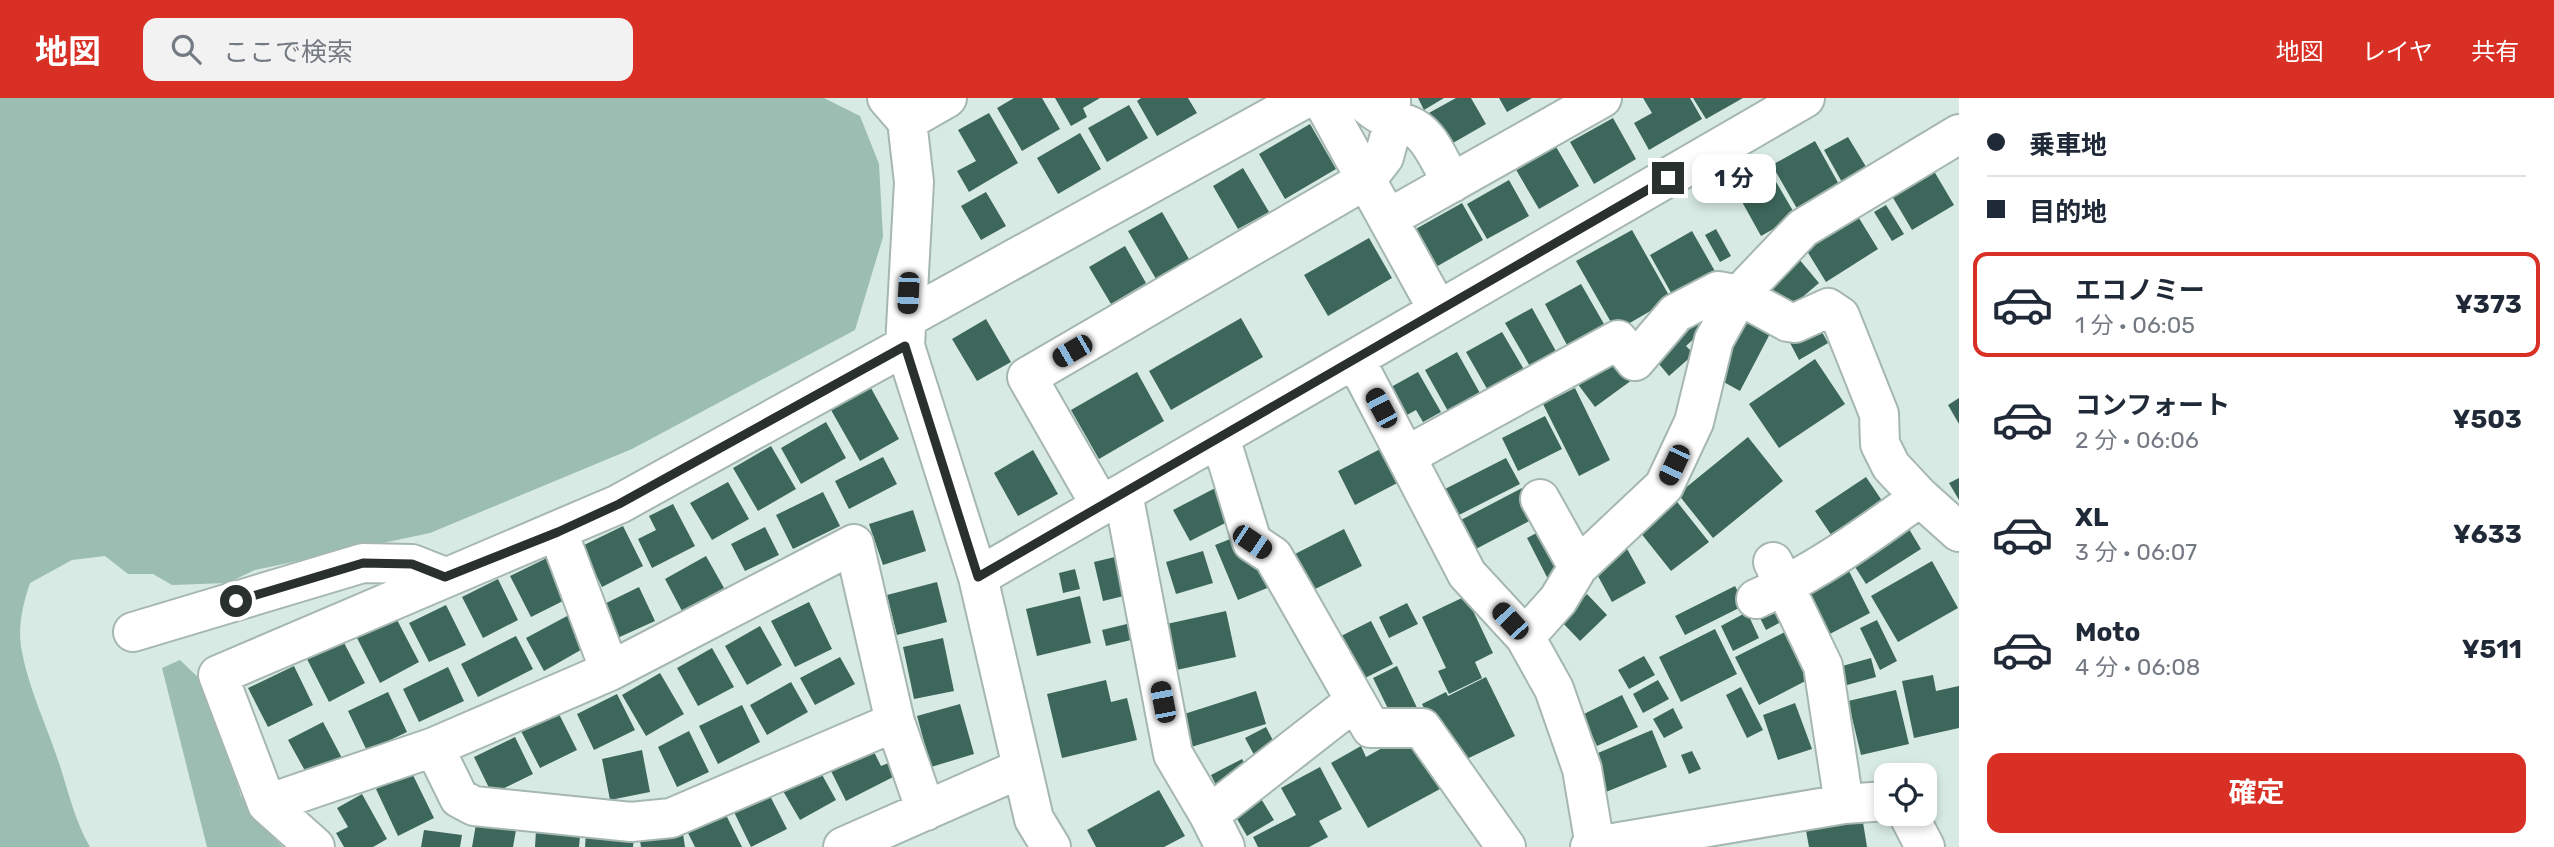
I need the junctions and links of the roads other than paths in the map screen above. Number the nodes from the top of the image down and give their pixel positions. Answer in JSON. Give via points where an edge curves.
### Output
{"nodes":[{"id":1,"x":947,"y":98,"type":"edge"},
{"id":2,"x":1306,"y":98,"type":"edge"},
{"id":3,"x":1321,"y":98,"type":"edge"},
{"id":4,"x":1602,"y":98,"type":"edge"},
{"id":5,"x":1805,"y":98,"type":"edge"},
{"id":6,"x":1381,"y":105,"type":"edge"},
{"id":7,"x":897,"y":110,"type":"edge"},
{"id":8,"x":1959,"y":134,"type":"edge"},
{"id":9,"x":1367,"y":179,"type":"junction"},
{"id":10,"x":1452,"y":183,"type":"junction"},
{"id":11,"x":1389,"y":218,"type":"junction"},
{"id":12,"x":1739,"y":295,"type":"junction"},
{"id":13,"x":1438,"y":310,"type":"junction"},
{"id":14,"x":906,"y":332,"type":"junction"},
{"id":15,"x":1355,"y":359,"type":"junction"},
{"id":16,"x":1220,"y":437,"type":"junction"},
{"id":17,"x":1406,"y":456,"type":"junction"},
{"id":18,"x":1920,"y":498,"type":"junction"},
{"id":19,"x":1540,"y":499,"type":"dead end"},
{"id":20,"x":1112,"y":500,"type":"junction"},
{"id":21,"x":558,"y":532,"type":"junction"},
{"id":22,"x":1959,"y":532,"type":"edge"},
{"id":23,"x":1578,"y":567,"type":"junction"},
{"id":24,"x":445,"y":577,"type":"junction"},
{"id":25,"x":978,"y":577,"type":"junction"},
{"id":26,"x":133,"y":632,"type":"dead end"},
{"id":27,"x":1525,"y":637,"type":"junction"},
{"id":28,"x":610,"y":671,"type":"junction"},
{"id":29,"x":1355,"y":701,"type":"junction"},
{"id":30,"x":895,"y":722,"type":"junction"},
{"id":31,"x":434,"y":747,"type":"junction"},
{"id":32,"x":1023,"y":768,"type":"junction"},
{"id":33,"x":1874,"y":802,"type":"edge"},
{"id":34,"x":267,"y":804,"type":"junction"},
{"id":35,"x":1844,"y":804,"type":"junction"},
{"id":36,"x":926,"y":811,"type":"junction"},
{"id":37,"x":1914,"y":826,"type":"edge"},
{"id":38,"x":1217,"y":831,"type":"edge"},
{"id":39,"x":315,"y":847,"type":"edge"},
{"id":40,"x":842,"y":847,"type":"edge"},
{"id":41,"x":1051,"y":847,"type":"edge"},
{"id":42,"x":1506,"y":847,"type":"edge"},
{"id":43,"x":1592,"y":847,"type":"edge"},
{"id":44,"x":1924,"y":847,"type":"edge"}],
"edges":[{"from":1,"to":7,"type":"street"},
{"from":2,"to":14,"type":"street"},
{"from":3,"to":9,"type":"street"},
{"from":4,"to":10,"type":"street"},
{"from":5,"to":13,"type":"street"},
{"from":6,"to":9,"type":"street","via":[[1384,157]]},
{"from":6,"to":10,"type":"street","via":[[1423,134]]},
{"from":7,"to":14,"type":"street","via":[[914,181]]},
{"from":8,"to":12,"type":"street","via":[[1803,228]]},
{"from":9,"to":11,"type":"street"},
{"from":9,"to":20,"type":"street","via":[[1027,377]]},
{"from":10,"to":11,"type":"street"},
{"from":11,"to":13,"type":"street"},
{"from":12,"to":17,"type":"street","via":[[1718,290],[1676,313],[1634,362],[1618,340]]},
{"from":12,"to":18,"type":"street","via":[[1788,322],[1828,308],[1840,316],[1879,414],[1880,444],[1891,466]]},
{"from":12,"to":23,"type":"street","via":[[1714,340],[1694,422],[1664,486]]},
{"from":13,"to":15,"type":"street"},
{"from":14,"to":21,"type":"street","via":[[619,504]]},
{"from":14,"to":25,"type":"street"},
{"from":15,"to":16,"type":"street"},
{"from":15,"to":17,"type":"street"},
{"from":16,"to":20,"type":"street"},
{"from":16,"to":29,"type":"street","via":[[1252,542],[1273,556]]},
{"from":17,"to":27,"type":"street","via":[[1466,574]]},
{"from":18,"to":22,"type":"street"},
{"from":18,"to":35,"type":"street","via":[[1867,535],[1771,583],[1823,666]]},
{"from":19,"to":23,"type":"street"},
{"from":20,"to":25,"type":"street"},
{"from":20,"to":38,"type":"street","via":[[1173,754]]},
{"from":21,"to":24,"type":"street"},
{"from":21,"to":28,"type":"street"},
{"from":23,"to":27,"type":"street","via":[[1558,600]]},
{"from":24,"to":26,"type":"street","via":[[412,564],[363,563]]},
{"from":24,"to":34,"type":"street","via":[[218,675]]},
{"from":25,"to":32,"type":"street"},
{"from":27,"to":43,"type":"street","via":[[1554,689],[1582,769]]},
{"from":28,"to":30,"type":"street","via":[[854,544]]},
{"from":28,"to":31,"type":"street"},
{"from":29,"to":38,"type":"street"},
{"from":29,"to":42,"type":"street","via":[[1371,728],[1422,729]]},
{"from":30,"to":31,"type":"street","via":[[671,818],[631,822],[474,806],[458,798]]},
{"from":30,"to":36,"type":"street"},
{"from":31,"to":34,"type":"street"},
{"from":32,"to":36,"type":"street"},
{"from":32,"to":41,"type":"street","via":[[1034,819]]},
{"from":33,"to":35,"type":"street"},
{"from":34,"to":39,"type":"street"},
{"from":35,"to":43,"type":"street"},
{"from":36,"to":40,"type":"street"},
{"from":37,"to":44,"type":"street"}]}
